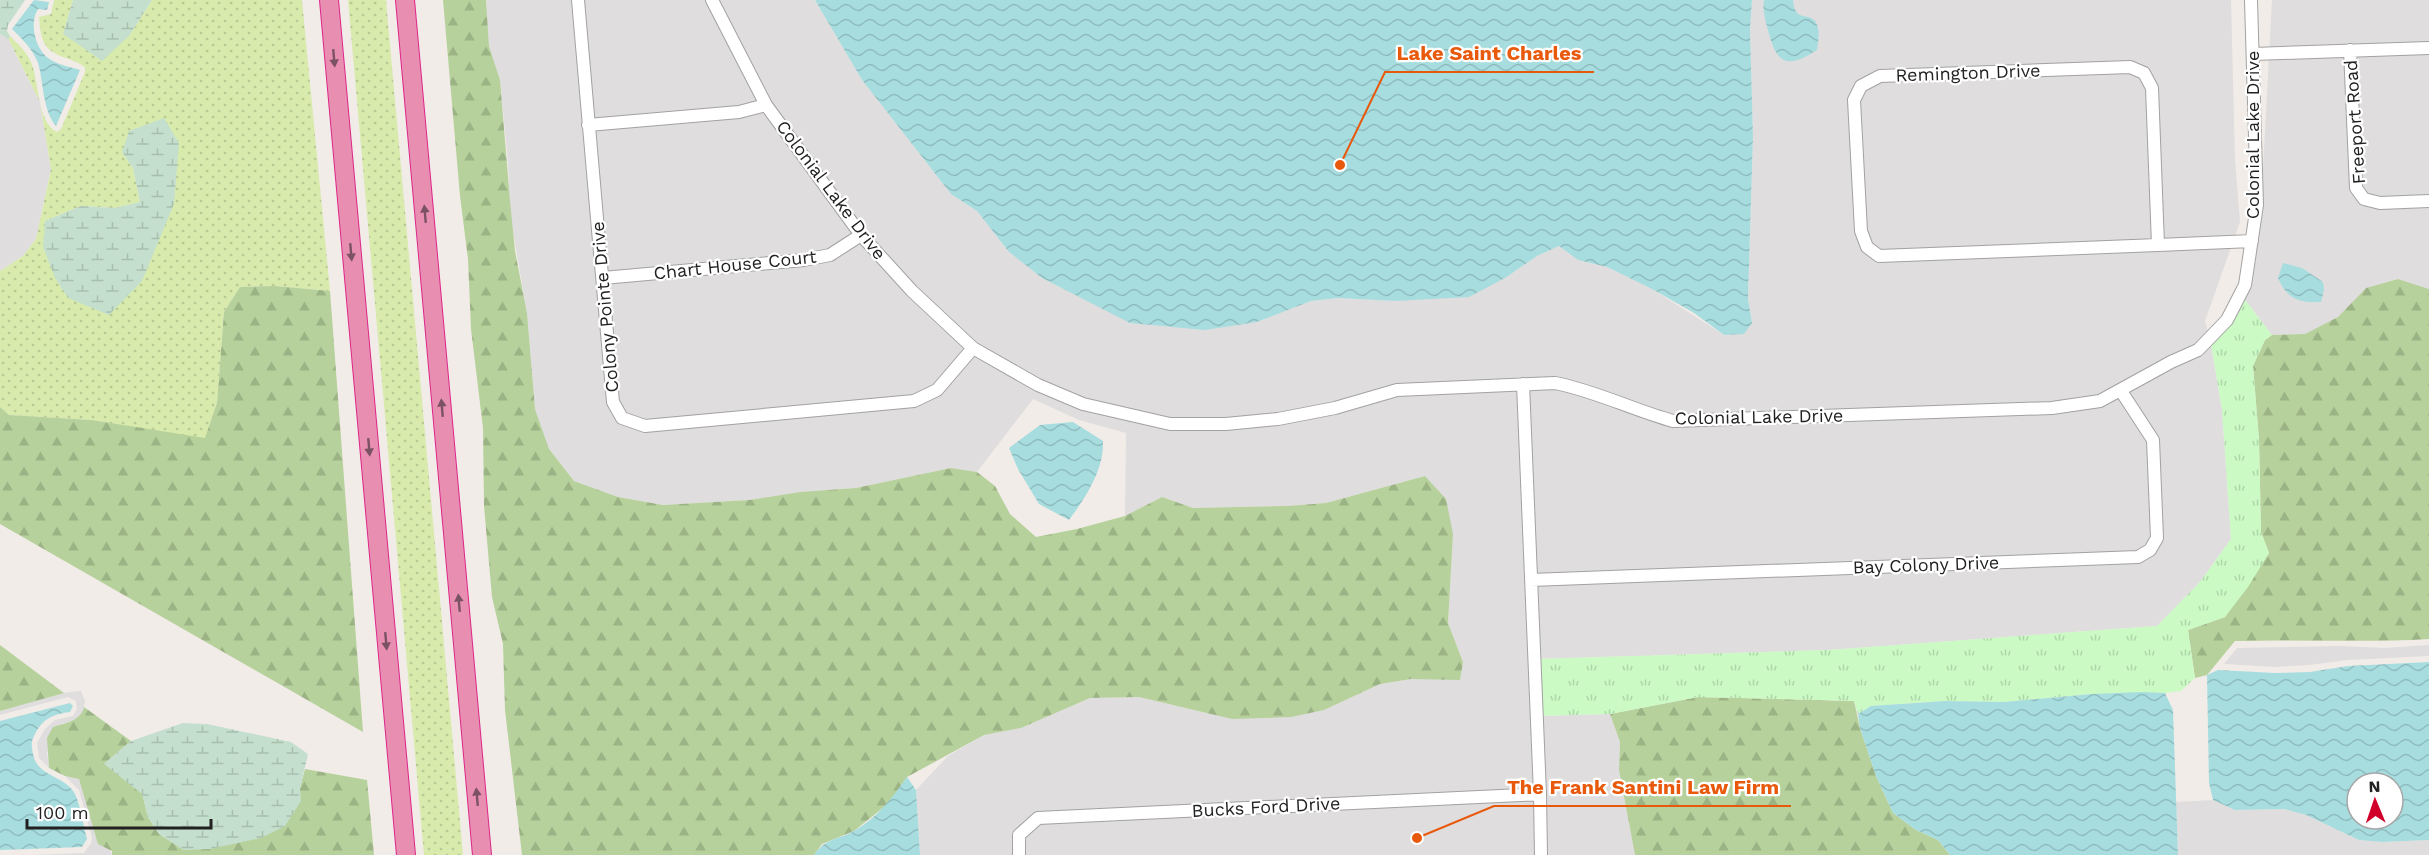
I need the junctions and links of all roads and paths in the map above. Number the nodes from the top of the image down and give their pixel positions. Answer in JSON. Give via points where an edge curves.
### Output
{"nodes":[{"id":1,"x":329,"y":0,"type":"edge"},
{"id":2,"x":405,"y":0,"type":"edge"},
{"id":3,"x":578,"y":0,"type":"edge"},
{"id":4,"x":711,"y":0,"type":"edge"},
{"id":5,"x":2251,"y":0,"type":"edge"},
{"id":6,"x":2429,"y":48,"type":"edge"},
{"id":7,"x":2350,"y":50,"type":"junction"},
{"id":8,"x":2253,"y":54,"type":"junction"},
{"id":9,"x":766,"y":105,"type":"junction"},
{"id":10,"x":588,"y":125,"type":"junction"},
{"id":11,"x":2429,"y":201,"type":"edge"},
{"id":12,"x":861,"y":235,"type":"junction"},
{"id":13,"x":2252,"y":241,"type":"junction"},
{"id":14,"x":2158,"y":245,"type":"junction"},
{"id":15,"x":603,"y":278,"type":"junction"},
{"id":16,"x":973,"y":348,"type":"junction"},
{"id":17,"x":1523,"y":384,"type":"junction"},
{"id":18,"x":2121,"y":391,"type":"junction"},
{"id":19,"x":1531,"y":580,"type":"junction"},
{"id":20,"x":1540,"y":794,"type":"junction"},
{"id":21,"x":406,"y":855,"type":"edge"},
{"id":22,"x":482,"y":855,"type":"edge"},
{"id":23,"x":1019,"y":855,"type":"edge"},
{"id":24,"x":1541,"y":855,"type":"edge"}],
"edges":[{"from":1,"to":21,"type":"highway","one_way":true},
{"from":22,"to":2,"type":"highway","one_way":true},
{"from":3,"to":10,"type":"street","name":"Colony Pointe Drive"},
{"from":4,"to":9,"type":"street","name":"Colonial Lake Drive"},
{"from":5,"to":8,"type":"street","name":"Colonial Lake Drive"},
{"from":6,"to":7,"type":"street"},
{"from":7,"to":8,"type":"street"},
{"from":7,"to":11,"type":"street","name":"Freeport Road","via":[[2356,188],[2364,199],[2380,203]]},
{"from":8,"to":13,"type":"street","name":"Colonial Lake Drive","via":[[2257,205]]},
{"from":9,"to":10,"type":"street","via":[[739,112]]},
{"from":9,"to":12,"type":"street","name":"Colonial Lake Drive"},
{"from":10,"to":15,"type":"street","name":"Colony Pointe Drive"},
{"from":12,"to":15,"type":"street","name":"Chart House Court","via":[[830,255],[804,260]]},
{"from":12,"to":16,"type":"street","name":"Colonial Lake Drive","via":[[912,291]]},
{"from":13,"to":14,"type":"street","name":"Remington Drive"},
{"from":13,"to":18,"type":"street","name":"Colonial Lake Drive","via":[[2245,285],[2216,333],[2198,350]]},
{"from":14,"to":14,"type":"street","name":"Remington Drive","via":[[1879,256],[1866,247],[1861,231],[1854,100],[1861,86],[1880,76],[2130,67],[2144,73],[2152,88]]},
{"from":15,"to":16,"type":"street","name":"Colony Pointe Drive","via":[[613,402],[622,418],[645,426],[914,401],[937,390]]},
{"from":16,"to":17,"type":"street","name":"Colonial Lake Drive","via":[[1038,385],[1083,404],[1170,424],[1278,419],[1397,390]]},
{"from":17,"to":18,"type":"street","name":"Colonial Lake Drive","via":[[1555,383],[1581,388],[1673,421],[2052,408],[2100,401]]},
{"from":17,"to":19,"type":"street"},
{"from":18,"to":19,"type":"street","name":"Bay Colony Drive","via":[[2152,440],[2157,538],[2138,557]]},
{"from":19,"to":20,"type":"street"},
{"from":20,"to":23,"type":"street","name":"Bucks Ford Drive","via":[[1038,818],[1019,835]]},
{"from":20,"to":24,"type":"street"}]}
